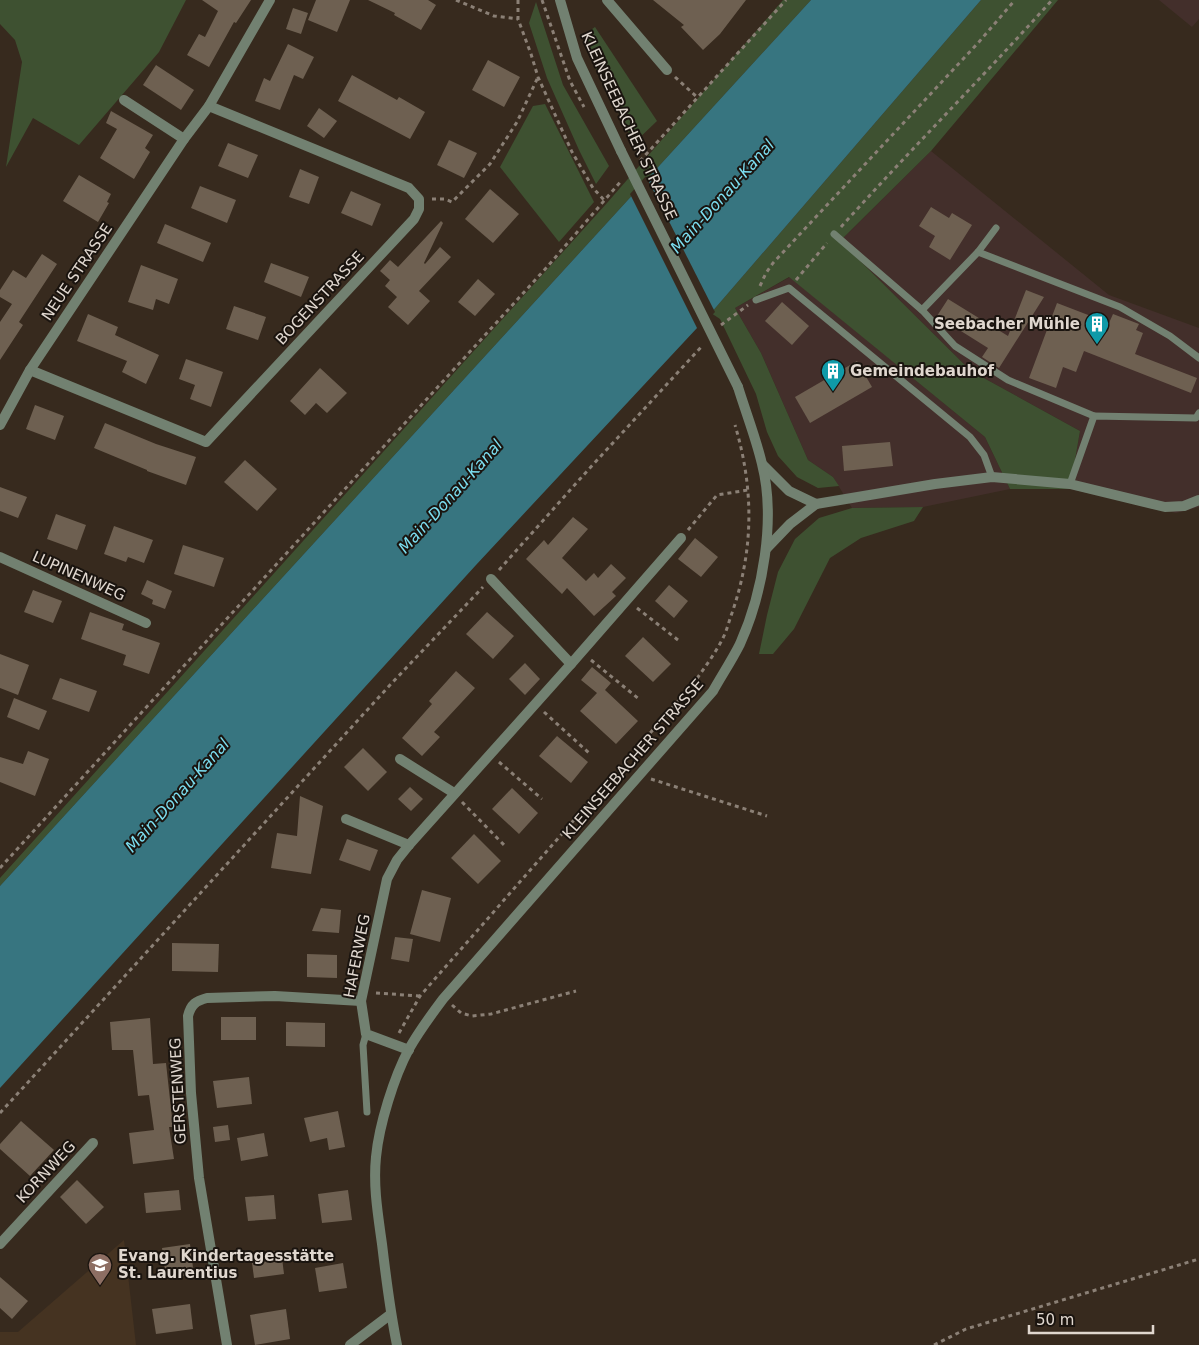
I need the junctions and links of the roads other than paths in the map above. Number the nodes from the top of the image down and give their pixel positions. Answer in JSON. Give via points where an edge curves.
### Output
{"nodes":[{"id":1,"x":270,"y":0,"type":"edge"},
{"id":2,"x":560,"y":0,"type":"edge"},
{"id":3,"x":606,"y":0,"type":"edge"},
{"id":4,"x":667,"y":70,"type":"road end"},
{"id":5,"x":124,"y":100,"type":"dead end"},
{"id":6,"x":209,"y":106,"type":"junction"},
{"id":7,"x":184,"y":139,"type":"junction"},
{"id":8,"x":996,"y":228,"type":"dead end"},
{"id":9,"x":834,"y":234,"type":"road end"},
{"id":10,"x":978,"y":252,"type":"junction"},
{"id":11,"x":756,"y":300,"type":"road end"},
{"id":12,"x":922,"y":310,"type":"junction"},
{"id":13,"x":1199,"y":358,"type":"edge"},
{"id":14,"x":30,"y":370,"type":"junction"},
{"id":15,"x":1199,"y":413,"type":"edge"},
{"id":16,"x":1094,"y":416,"type":"junction"},
{"id":17,"x":0,"y":425,"type":"edge"},
{"id":18,"x":763,"y":465,"type":"junction"},
{"id":19,"x":992,"y":477,"type":"junction"},
{"id":20,"x":1070,"y":484,"type":"junction"},
{"id":21,"x":1199,"y":500,"type":"edge"},
{"id":22,"x":816,"y":504,"type":"junction"},
{"id":23,"x":681,"y":538,"type":"road end"},
{"id":24,"x":766,"y":550,"type":"junction"},
{"id":25,"x":0,"y":557,"type":"edge"},
{"id":26,"x":491,"y":579,"type":"road end"},
{"id":27,"x":146,"y":623,"type":"dead end"},
{"id":28,"x":571,"y":664,"type":"junction"},
{"id":29,"x":400,"y":760,"type":"dead end"},
{"id":30,"x":454,"y":794,"type":"junction"},
{"id":31,"x":346,"y":819,"type":"dead end"},
{"id":32,"x":408,"y":845,"type":"junction"},
{"id":33,"x":362,"y":996,"type":"junction"},
{"id":34,"x":366,"y":1034,"type":"junction"},
{"id":35,"x":409,"y":1050,"type":"junction"},
{"id":36,"x":367,"y":1112,"type":"dead end"},
{"id":37,"x":93,"y":1143,"type":"dead end"},
{"id":38,"x":0,"y":1244,"type":"edge"},
{"id":39,"x":391,"y":1314,"type":"junction"},
{"id":40,"x":228,"y":1345,"type":"edge"},
{"id":41,"x":350,"y":1345,"type":"edge"},
{"id":42,"x":397,"y":1345,"type":"edge"}],
"edges":[{"from":1,"to":6,"type":"street","name":"NEUE STRASSE"},
{"from":2,"to":18,"type":"street","name":"KLEINSEEBACHER STRASSE","bridge":true,"via":[[577,58],[738,387]]},
{"from":3,"to":4,"type":"street"},
{"from":5,"to":7,"type":"street"},
{"from":6,"to":7,"type":"street","name":"NEUE STRASSE"},
{"from":6,"to":14,"type":"street","name":"BOGENSTRASSE","via":[[408,188],[419,199],[414,219],[206,442]]},
{"from":7,"to":14,"type":"street","name":"NEUE STRASSE"},
{"from":8,"to":10,"type":"lane"},
{"from":9,"to":12,"type":"lane"},
{"from":10,"to":12,"type":"lane"},
{"from":10,"to":13,"type":"lane","via":[[1120,307],[1170,336]]},
{"from":11,"to":19,"type":"lane","via":[[789,288],[970,437],[984,455]]},
{"from":12,"to":16,"type":"lane","via":[[955,346],[1008,380]]},
{"from":14,"to":17,"type":"street","name":"NEUE STRASSE"},
{"from":15,"to":16,"type":"lane","via":[[1196,418]]},
{"from":16,"to":20,"type":"lane"},
{"from":18,"to":22,"type":"street","via":[[789,491]]},
{"from":18,"to":24,"type":"street","name":"KLEINSEEBACHER STRASSE","via":[[767,506]]},
{"from":19,"to":20,"type":"street"},
{"from":19,"to":22,"type":"street"},
{"from":20,"to":21,"type":"street","via":[[1165,507],[1184,506]]},
{"from":22,"to":24,"type":"street","via":[[790,524]]},
{"from":23,"to":28,"type":"street","name":"HAFERWEG"},
{"from":24,"to":35,"type":"street","name":"KLEINSEEBACHER STRASSE","via":[[755,601],[740,644],[713,691],[443,998]]},
{"from":25,"to":27,"type":"street","name":"LUPINENWEG"},
{"from":26,"to":28,"type":"street"},
{"from":28,"to":30,"type":"street","name":"HAFERWEG"},
{"from":29,"to":30,"type":"street"},
{"from":30,"to":32,"type":"street","name":"HAFERWEG"},
{"from":31,"to":32,"type":"street"},
{"from":32,"to":33,"type":"street","name":"HAFERWEG","via":[[387,879]]},
{"from":33,"to":34,"type":"street","name":"HAFERWEG"},
{"from":33,"to":40,"type":"street","name":"GERSTENWEG","via":[[207,998],[196,1001],[190,1008],[191,1093],[199,1178]]},
{"from":34,"to":35,"type":"street"},
{"from":34,"to":36,"type":"lane"},
{"from":35,"to":39,"type":"street","name":"KLEINSEEBACHER STRASSE","via":[[382,1126],[374,1183]]},
{"from":37,"to":38,"type":"street","name":"KORNWEG"},
{"from":39,"to":41,"type":"street"},
{"from":39,"to":42,"type":"street","name":"KLEINSEEBACHER STRASSE"}]}
